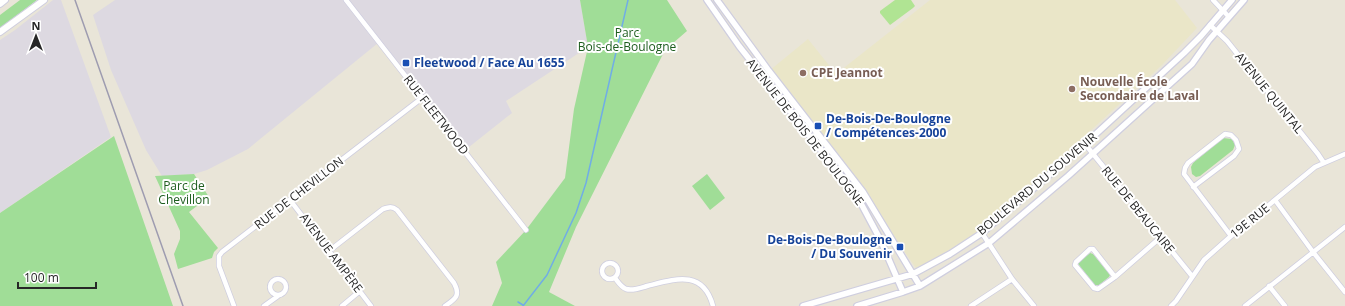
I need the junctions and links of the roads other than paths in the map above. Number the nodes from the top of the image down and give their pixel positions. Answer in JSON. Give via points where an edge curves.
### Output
{"nodes":[{"id":1,"x":5,"y":0,"type":"edge"},
{"id":2,"x":44,"y":0,"type":"edge"},
{"id":3,"x":346,"y":0,"type":"edge"},
{"id":4,"x":707,"y":0,"type":"edge"},
{"id":5,"x":717,"y":0,"type":"edge"},
{"id":6,"x":1213,"y":0,"type":"edge"},
{"id":7,"x":1232,"y":0,"type":"edge"},
{"id":8,"x":1244,"y":0,"type":"edge"},
{"id":9,"x":0,"y":4,"type":"edge"},
{"id":10,"x":1223,"y":11,"type":"junction"},
{"id":11,"x":1229,"y":17,"type":"junction"},
{"id":12,"x":1210,"y":25,"type":"junction"},
{"id":13,"x":1217,"y":31,"type":"junction"},
{"id":14,"x":0,"y":32,"type":"edge"},
{"id":15,"x":422,"y":98,"type":"junction"},
{"id":16,"x":1085,"y":144,"type":"junction"},
{"id":17,"x":1093,"y":154,"type":"junction"},
{"id":18,"x":1345,"y":154,"type":"edge"},
{"id":19,"x":1324,"y":163,"type":"junction"},
{"id":20,"x":1193,"y":187,"type":"junction"},
{"id":21,"x":290,"y":200,"type":"junction"},
{"id":22,"x":1274,"y":200,"type":"junction"},
{"id":23,"x":1345,"y":227,"type":"edge"},
{"id":24,"x":526,"y":230,"type":"dead end"},
{"id":25,"x":982,"y":233,"type":"junction"},
{"id":26,"x":1231,"y":236,"type":"junction"},
{"id":27,"x":1161,"y":237,"type":"junction"},
{"id":28,"x":989,"y":243,"type":"junction"},
{"id":29,"x":329,"y":251,"type":"junction"},
{"id":30,"x":1313,"y":252,"type":"junction"},
{"id":31,"x":913,"y":274,"type":"junction"},
{"id":32,"x":1192,"y":276,"type":"junction"},
{"id":33,"x":1115,"y":277,"type":"junction"},
{"id":34,"x":615,"y":278,"type":"dead end"},
{"id":35,"x":898,"y":279,"type":"junction"},
{"id":36,"x":1012,"y":279,"type":"junction"},
{"id":37,"x":920,"y":286,"type":"junction"},
{"id":38,"x":1269,"y":286,"type":"junction"},
{"id":39,"x":360,"y":291,"type":"junction"},
{"id":40,"x":903,"y":292,"type":"junction"},
{"id":41,"x":1345,"y":292,"type":"edge"},
{"id":42,"x":278,"y":296,"type":"dead end"},
{"id":43,"x":234,"y":306,"type":"edge"},
{"id":44,"x":264,"y":306,"type":"edge"},
{"id":45,"x":342,"y":306,"type":"edge"},
{"id":46,"x":371,"y":306,"type":"edge"},
{"id":47,"x":446,"y":306,"type":"edge"},
{"id":48,"x":713,"y":306,"type":"edge"},
{"id":49,"x":804,"y":306,"type":"edge"},
{"id":50,"x":857,"y":306,"type":"edge"},
{"id":51,"x":971,"y":306,"type":"edge"},
{"id":52,"x":1034,"y":306,"type":"edge"},
{"id":53,"x":1171,"y":306,"type":"edge"},
{"id":54,"x":1245,"y":306,"type":"edge"},
{"id":55,"x":1285,"y":306,"type":"edge"}],
"edges":[{"from":1,"to":9,"type":"main road"},
{"from":2,"to":14,"type":"main road"},
{"from":3,"to":15,"type":"street","name":"RUE FLEETWOOD"},
{"from":4,"to":35,"type":"street","name":"AVENUE DE BOIS DE BOULOGNE","via":[[739,46],[857,196]]},
{"from":5,"to":31,"type":"street","name":"AVENUE DE BOIS DE BOULOGNE","via":[[856,182]]},
{"from":6,"to":10,"type":"street"},
{"from":7,"to":10,"type":"street","name":"BOULEVARD DU SOUVENIR"},
{"from":8,"to":11,"type":"street","name":"BOULEVARD DU SOUVENIR"},
{"from":10,"to":11,"type":"street"},
{"from":10,"to":12,"type":"street","name":"BOULEVARD DU SOUVENIR"},
{"from":11,"to":13,"type":"street","name":"BOULEVARD DU SOUVENIR"},
{"from":12,"to":13,"type":"street","name":"AVENUE QUINTAL"},
{"from":12,"to":16,"type":"street","name":"BOULEVARD DU SOUVENIR","via":[[1184,53]]},
{"from":13,"to":17,"type":"street","name":"BOULEVARD DU SOUVENIR","via":[[1192,64]]},
{"from":13,"to":19,"type":"street","name":"AVENUE QUINTAL"},
{"from":15,"to":21,"type":"street","name":"RUE DE CHEVILLON"},
{"from":15,"to":24,"type":"street","name":"RUE FLEETWOOD"},
{"from":16,"to":17,"type":"street","name":"RUE DE BEAUCAIRE"},
{"from":16,"to":25,"type":"street","name":"BOULEVARD DU SOUVENIR"},
{"from":17,"to":27,"type":"street","name":"RUE DE BEAUCAIRE"},
{"from":17,"to":28,"type":"street","name":"BOULEVARD DU SOUVENIR"},
{"from":18,"to":19,"type":"street","name":"19E RUE"},
{"from":19,"to":22,"type":"street","name":"19E RUE","via":[[1315,167]]},
{"from":20,"to":20,"type":"street","via":[[1234,156],[1238,149],[1236,140],[1231,135],[1225,134],[1188,163],[1184,174]]},
{"from":20,"to":26,"type":"street"},
{"from":21,"to":29,"type":"street","name":"AVENUE AMPÈRE"},
{"from":21,"to":43,"type":"street","name":"RUE DE CHEVILLON","via":[[219,256],[219,266]]},
{"from":22,"to":26,"type":"street","name":"19E RUE"},
{"from":22,"to":30,"type":"street"},
{"from":23,"to":30,"type":"street"},
{"from":25,"to":28,"type":"street"},
{"from":25,"to":31,"type":"street","name":"BOULEVARD DU SOUVENIR"},
{"from":26,"to":32,"type":"street","name":"19E RUE","via":[[1204,260]]},
{"from":27,"to":32,"type":"street","name":"RUE DE BEAUCAIRE"},
{"from":27,"to":33,"type":"street"},
{"from":28,"to":36,"type":"street"},
{"from":28,"to":37,"type":"street","name":"BOULEVARD DU SOUVENIR"},
{"from":29,"to":39,"type":"street","name":"AVENUE AMPÈRE"},
{"from":29,"to":47,"type":"street","via":[[383,209],[394,208],[454,284],[457,295]]},
{"from":30,"to":38,"type":"street"},
{"from":30,"to":41,"type":"street"},
{"from":31,"to":35,"type":"street","name":"BOULEVARD DU SOUVENIR"},
{"from":31,"to":37,"type":"street","name":"AVENUE DE BOIS DE BOULOGNE"},
{"from":32,"to":53,"type":"street","name":"19E RUE"},
{"from":33,"to":33,"type":"street","via":[[1093,249],[1076,262],[1075,265],[1094,288],[1098,289]]},
{"from":34,"to":48,"type":"street","via":[[622,287],[632,290],[676,278],[694,280],[704,286]]},
{"from":35,"to":40,"type":"street","name":"AVENUE DE BOIS DE BOULOGNE"},
{"from":35,"to":49,"type":"street","name":"BOULEVARD DU SOUVENIR"},
{"from":36,"to":51,"type":"street"},
{"from":36,"to":52,"type":"street"},
{"from":37,"to":40,"type":"street","name":"BOULEVARD DU SOUVENIR"},
{"from":38,"to":54,"type":"street"},
{"from":38,"to":55,"type":"street"},
{"from":39,"to":45,"type":"street"},
{"from":39,"to":46,"type":"street","name":"AVENUE AMPÈRE"},
{"from":40,"to":50,"type":"street","name":"BOULEVARD DU SOUVENIR"},
{"from":42,"to":44,"type":"street"}]}
